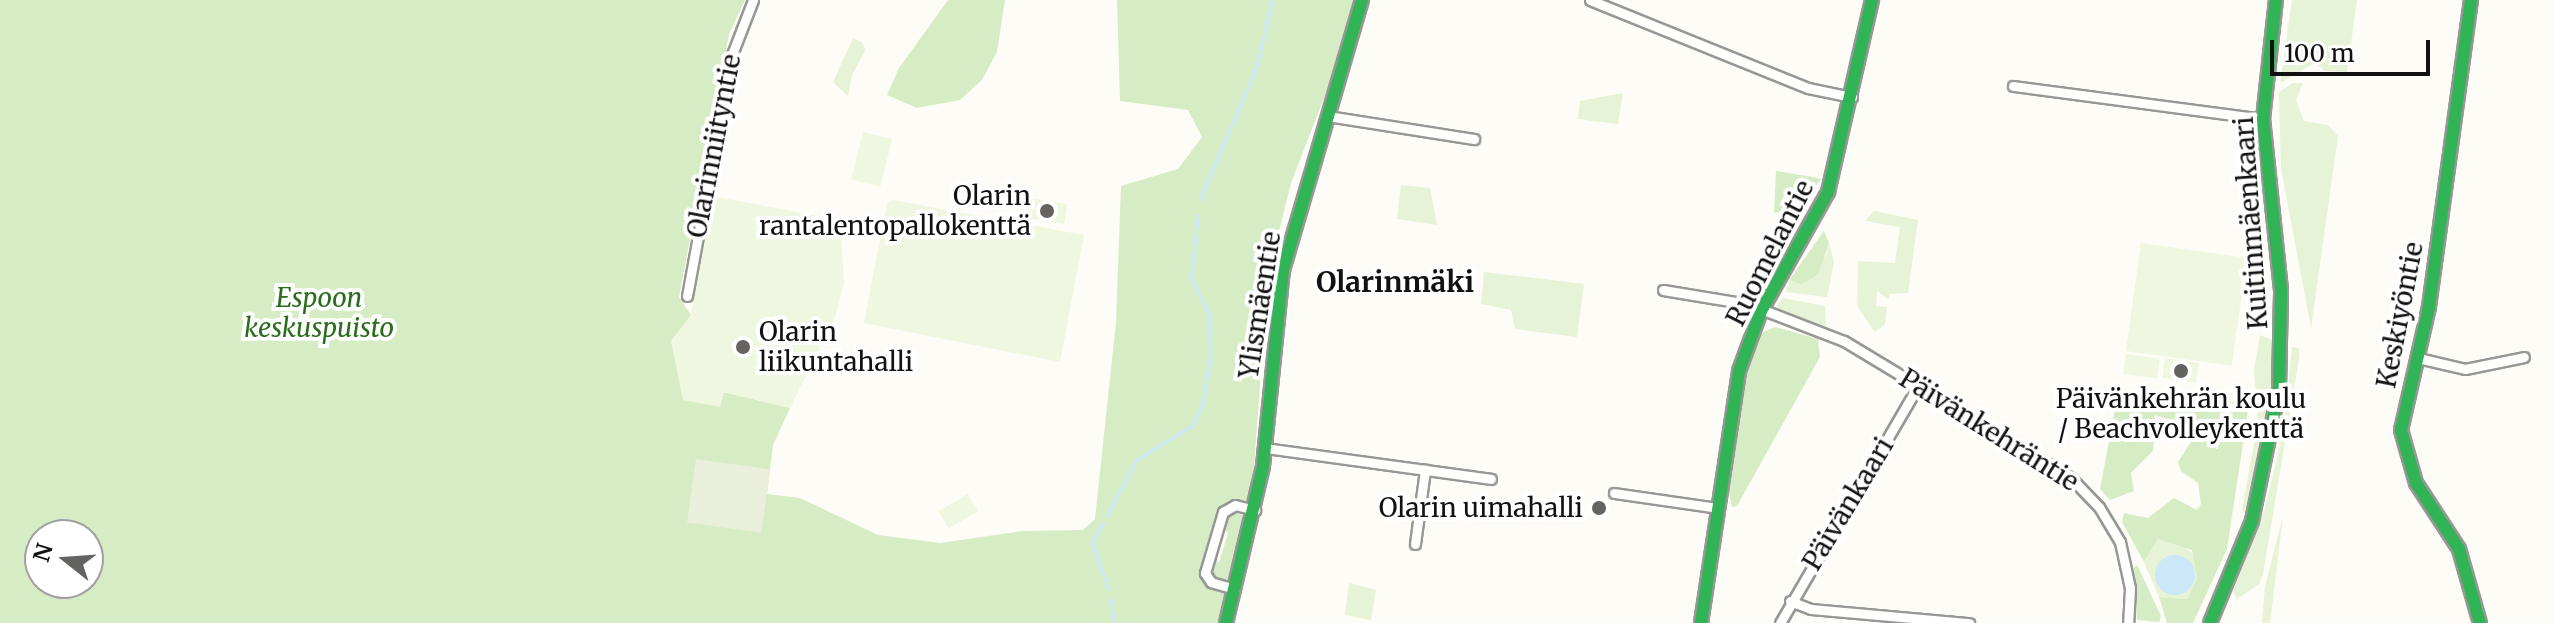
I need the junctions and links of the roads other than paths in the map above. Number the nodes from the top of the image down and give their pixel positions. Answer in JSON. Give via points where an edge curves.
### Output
{"nodes":[{"id":1,"x":753,"y":0,"type":"edge"},
{"id":2,"x":1362,"y":0,"type":"edge"},
{"id":3,"x":1590,"y":0,"type":"edge"},
{"id":4,"x":1872,"y":0,"type":"edge"},
{"id":5,"x":2276,"y":0,"type":"edge"},
{"id":6,"x":2471,"y":0,"type":"edge"},
{"id":7,"x":2013,"y":86,"type":"dead end"},
{"id":8,"x":1852,"y":97,"type":"junction"},
{"id":9,"x":1327,"y":116,"type":"junction"},
{"id":10,"x":2263,"y":119,"type":"junction"},
{"id":11,"x":1474,"y":139,"type":"dead end"},
{"id":12,"x":1663,"y":290,"type":"dead end"},
{"id":13,"x":687,"y":296,"type":"dead end"},
{"id":14,"x":1761,"y":311,"type":"junction"},
{"id":15,"x":2524,"y":357,"type":"dead end"},
{"id":16,"x":2418,"y":358,"type":"junction"},
{"id":17,"x":1918,"y":386,"type":"junction"},
{"id":18,"x":1265,"y":448,"type":"junction"},
{"id":19,"x":1425,"y":470,"type":"junction"},
{"id":20,"x":1491,"y":479,"type":"dead end"},
{"id":21,"x":1614,"y":493,"type":"dead end"},
{"id":22,"x":1718,"y":508,"type":"junction"},
{"id":23,"x":1255,"y":510,"type":"junction"},
{"id":24,"x":1415,"y":544,"type":"dead end"},
{"id":25,"x":1235,"y":589,"type":"junction"},
{"id":26,"x":1790,"y":601,"type":"junction"},
{"id":27,"x":1226,"y":623,"type":"edge"},
{"id":28,"x":1701,"y":623,"type":"edge"},
{"id":29,"x":1780,"y":623,"type":"edge"},
{"id":30,"x":1969,"y":623,"type":"edge"},
{"id":31,"x":2128,"y":623,"type":"edge"},
{"id":32,"x":2210,"y":623,"type":"edge"},
{"id":33,"x":2480,"y":623,"type":"edge"}],
"edges":[{"from":1,"to":13,"type":"street","name":"Olarinniityntie","via":[[731,57]]},
{"from":2,"to":9,"type":"street","name":"Ylismäentie"},
{"from":3,"to":8,"type":"street","via":[[1808,88]]},
{"from":4,"to":8,"type":"street","name":"Ruomelantie"},
{"from":5,"to":10,"type":"street","name":"Kuitinmäenkaari"},
{"from":6,"to":16,"type":"street","name":"Keskiyöntie"},
{"from":7,"to":10,"type":"street"},
{"from":8,"to":14,"type":"street","name":"Ruomelantie","via":[[1828,192]]},
{"from":9,"to":11,"type":"street"},
{"from":9,"to":18,"type":"street","name":"Ylismäentie","via":[[1283,270]]},
{"from":10,"to":32,"type":"street","name":"Kuitinmäenkaari","via":[[2282,312],[2273,436],[2259,497]]},
{"from":12,"to":14,"type":"street","name":"Päivänkehräntie","via":[[1739,301]]},
{"from":14,"to":17,"type":"street","name":"Päivänkehräntie","via":[[1844,341]]},
{"from":14,"to":22,"type":"street","name":"Ruomelantie","via":[[1736,384]]},
{"from":15,"to":16,"type":"street","via":[[2465,369]]},
{"from":16,"to":33,"type":"street","name":"Keskiyöntie","via":[[2402,414],[2405,452],[2416,483],[2459,549]]},
{"from":17,"to":26,"type":"street","name":"Päivänkaari"},
{"from":17,"to":31,"type":"street","name":"Päivänkehräntie","via":[[2056,467],[2089,494],[2124,554],[2130,588]]},
{"from":18,"to":19,"type":"street"},
{"from":18,"to":23,"type":"street","name":"Ylismäentie"},
{"from":19,"to":20,"type":"street"},
{"from":19,"to":24,"type":"street"},
{"from":21,"to":22,"type":"street"},
{"from":22,"to":28,"type":"street","name":"Ruomelantie"},
{"from":23,"to":25,"type":"street","name":"Ylismäentie"},
{"from":23,"to":25,"type":"street","via":[[1231,505],[1223,512],[1205,573],[1211,582]]},
{"from":25,"to":27,"type":"street","name":"Ylismäentie"},
{"from":26,"to":29,"type":"street","name":"Päivänkaari"},
{"from":26,"to":30,"type":"street","via":[[1822,611]]}]}
